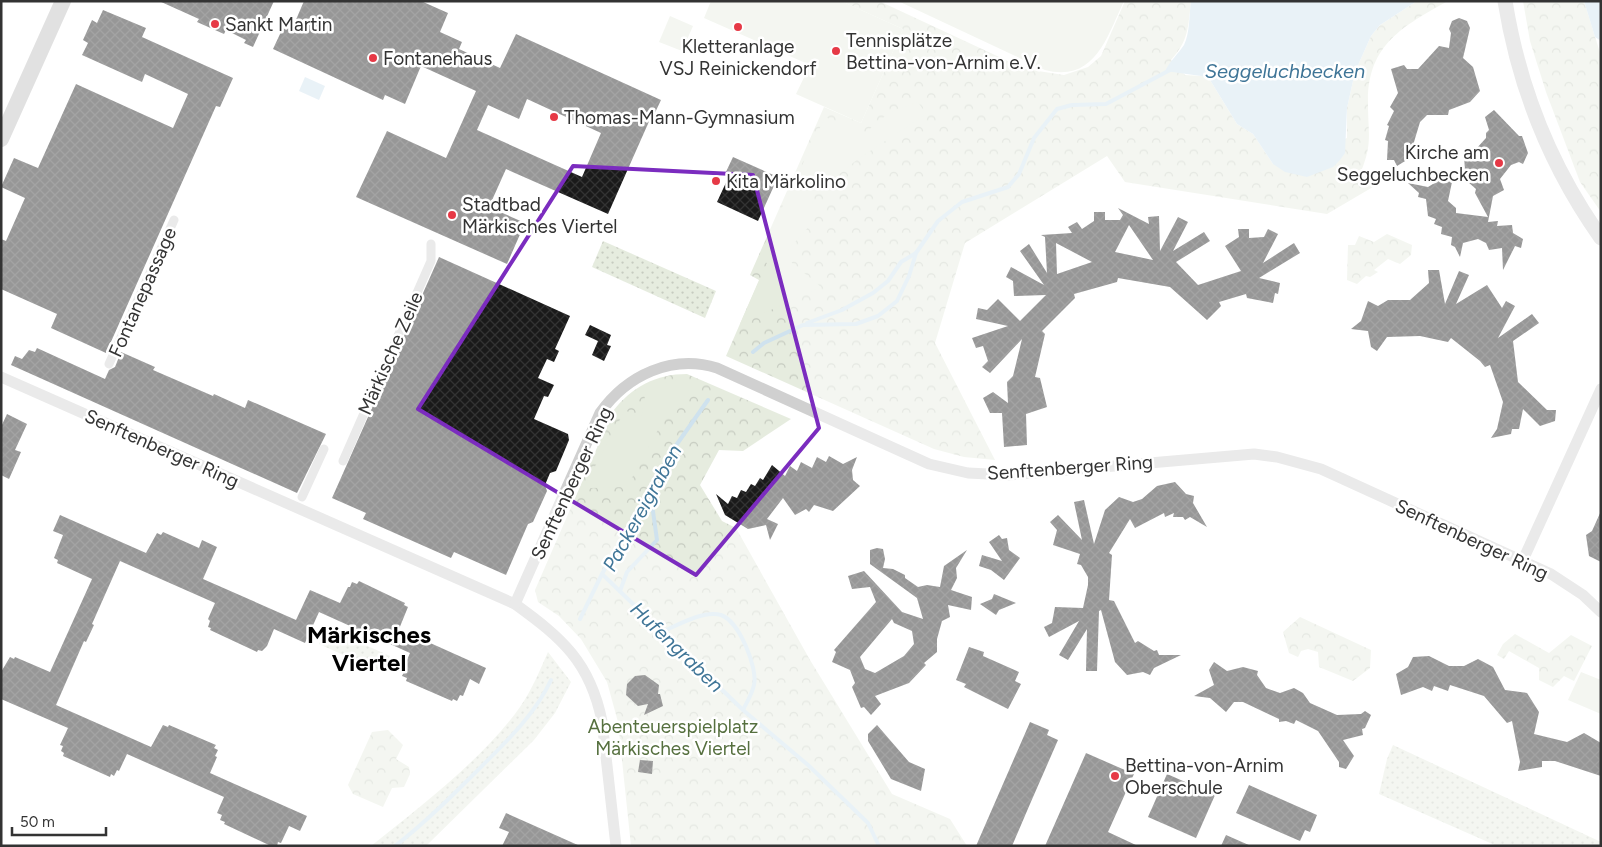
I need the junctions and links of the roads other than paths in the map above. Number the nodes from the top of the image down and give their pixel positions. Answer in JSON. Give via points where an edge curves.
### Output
{"nodes":[{"id":1,"x":63,"y":1,"type":"edge"},
{"id":2,"x":1505,"y":1,"type":"edge"},
{"id":3,"x":1,"y":139,"type":"edge"},
{"id":4,"x":174,"y":220,"type":"dead end"},
{"id":5,"x":1601,"y":238,"type":"edge"},
{"id":6,"x":431,"y":244,"type":"dead end"},
{"id":7,"x":109,"y":364,"type":"dead end"},
{"id":8,"x":1,"y":377,"type":"edge"},
{"id":9,"x":1601,"y":390,"type":"edge"},
{"id":10,"x":324,"y":449,"type":"dead end"},
{"id":11,"x":343,"y":461,"type":"dead end"},
{"id":12,"x":302,"y":497,"type":"dead end"},
{"id":13,"x":1523,"y":560,"type":"junction"},
{"id":14,"x":515,"y":604,"type":"junction"},
{"id":15,"x":1601,"y":612,"type":"edge"},
{"id":16,"x":616,"y":846,"type":"edge"}],
"edges":[{"from":1,"to":3,"type":"main road"},
{"from":2,"to":5,"type":"street","via":[[1519,72],[1538,126],[1569,190]]},
{"from":4,"to":7,"type":"street","name":"Fontanepassage"},
{"from":6,"to":11,"type":"street","name":"Märkische Zeile","via":[[431,262]]},
{"from":8,"to":14,"type":"street","name":"Senftenberger Ring"},
{"from":9,"to":13,"type":"street"},
{"from":10,"to":12,"type":"street"},
{"from":13,"to":14,"type":"street","name":"Senftenberger Ring","via":[[1321,469],[1276,457],[1254,454],[1009,475],[968,473],[917,459],[717,368],[702,363],[677,364],[653,370],[631,382],[600,413]]},
{"from":13,"to":15,"type":"street","name":"Senftenberger Ring","via":[[1583,595]]},
{"from":14,"to":16,"type":"street","name":"Senftenberger Ring","via":[[572,652],[593,690],[602,721]]}]}
